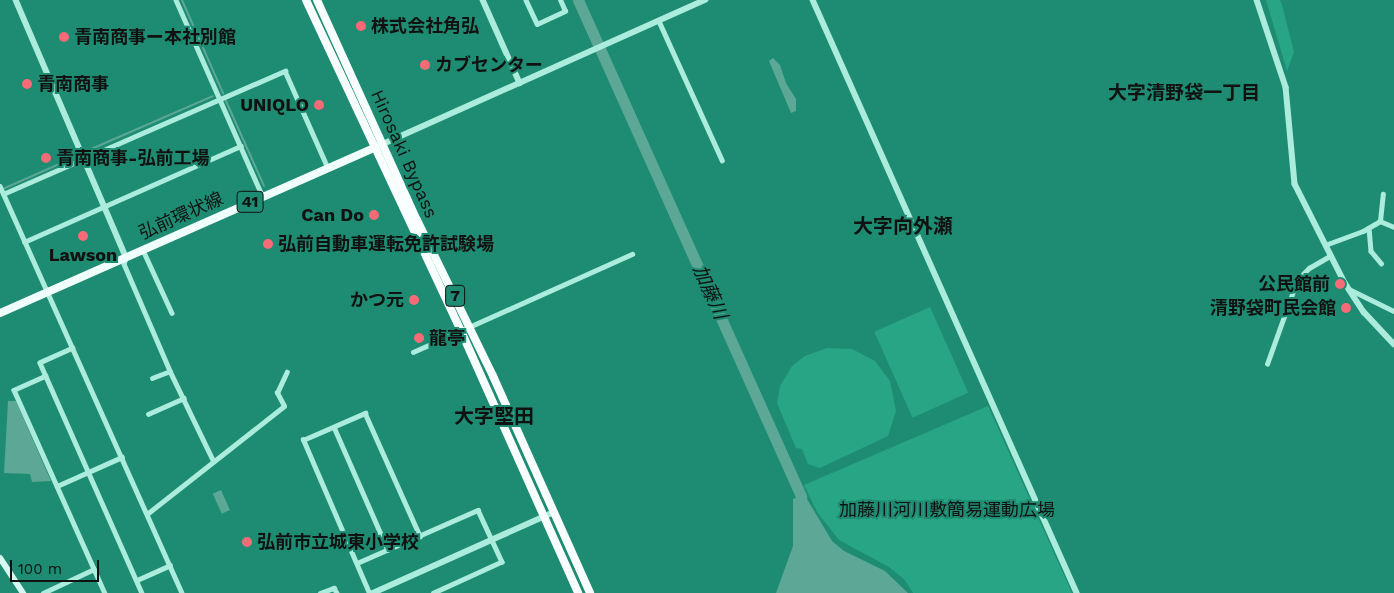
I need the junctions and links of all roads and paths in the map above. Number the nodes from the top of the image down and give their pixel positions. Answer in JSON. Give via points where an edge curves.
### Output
{"nodes":[{"id":1,"x":16,"y":0,"type":"edge"},
{"id":2,"x":176,"y":0,"type":"edge"},
{"id":3,"x":306,"y":0,"type":"edge"},
{"id":4,"x":317,"y":0,"type":"edge"},
{"id":5,"x":483,"y":0,"type":"edge"},
{"id":6,"x":526,"y":0,"type":"edge"},
{"id":7,"x":560,"y":0,"type":"edge"},
{"id":8,"x":706,"y":0,"type":"edge"},
{"id":9,"x":813,"y":0,"type":"edge"},
{"id":10,"x":1257,"y":0,"type":"edge"},
{"id":11,"x":659,"y":21,"type":"junction"},
{"id":12,"x":520,"y":83,"type":"junction"},
{"id":13,"x":220,"y":100,"type":"junction"},
{"id":14,"x":382,"y":144,"type":"junction"},
{"id":15,"x":241,"y":146,"type":"junction"},
{"id":16,"x":374,"y":148,"type":"junction"},
{"id":17,"x":83,"y":159,"type":"junction"},
{"id":18,"x":722,"y":160,"type":"dead end"},
{"id":19,"x":328,"y":168,"type":"junction"},
{"id":20,"x":0,"y":186,"type":"edge"},
{"id":21,"x":3,"y":194,"type":"junction"},
{"id":22,"x":1383,"y":194,"type":"dead end"},
{"id":23,"x":263,"y":196,"type":"junction"},
{"id":24,"x":103,"y":207,"type":"junction"},
{"id":25,"x":1380,"y":221,"type":"junction"},
{"id":26,"x":1394,"y":227,"type":"edge"},
{"id":27,"x":1369,"y":228,"type":"junction"},
{"id":28,"x":24,"y":242,"type":"junction"},
{"id":29,"x":1324,"y":246,"type":"junction"},
{"id":30,"x":142,"y":250,"type":"junction"},
{"id":31,"x":632,"y":254,"type":"dead end"},
{"id":32,"x":1330,"y":256,"type":"junction"},
{"id":33,"x":126,"y":257,"type":"junction"},
{"id":34,"x":1382,"y":263,"type":"dead end"},
{"id":35,"x":1349,"y":289,"type":"junction"},
{"id":36,"x":46,"y":292,"type":"junction"},
{"id":37,"x":1394,"y":311,"type":"edge"},
{"id":38,"x":172,"y":312,"type":"dead end"},
{"id":39,"x":0,"y":313,"type":"edge"},
{"id":40,"x":470,"y":327,"type":"junction"},
{"id":41,"x":461,"y":331,"type":"junction"},
{"id":42,"x":1394,"y":344,"type":"edge"},
{"id":43,"x":73,"y":348,"type":"junction"},
{"id":44,"x":413,"y":352,"type":"dead end"},
{"id":45,"x":1267,"y":364,"type":"dead end"},
{"id":46,"x":170,"y":371,"type":"junction"},
{"id":47,"x":287,"y":372,"type":"dead end"},
{"id":48,"x":46,"y":376,"type":"junction"},
{"id":49,"x":152,"y":378,"type":"dead end"},
{"id":50,"x":184,"y":398,"type":"junction"},
{"id":51,"x":148,"y":414,"type":"dead end"},
{"id":52,"x":334,"y":427,"type":"junction"},
{"id":53,"x":122,"y":457,"type":"junction"},
{"id":54,"x":213,"y":460,"type":"junction"},
{"id":55,"x":88,"y":472,"type":"junction"},
{"id":56,"x":57,"y":486,"type":"junction"},
{"id":57,"x":554,"y":512,"type":"junction"},
{"id":58,"x":147,"y":514,"type":"junction"},
{"id":59,"x":544,"y":517,"type":"junction"},
{"id":60,"x":420,"y":536,"type":"junction"},
{"id":61,"x":492,"y":540,"type":"junction"},
{"id":62,"x":388,"y":550,"type":"junction"},
{"id":63,"x":0,"y":558,"type":"edge"},
{"id":64,"x":357,"y":564,"type":"junction"},
{"id":65,"x":170,"y":565,"type":"junction"},
{"id":66,"x":94,"y":570,"type":"junction"},
{"id":67,"x":136,"y":580,"type":"junction"},
{"id":68,"x":23,"y":593,"type":"edge"},
{"id":69,"x":43,"y":593,"type":"edge"},
{"id":70,"x":105,"y":593,"type":"edge"},
{"id":71,"x":142,"y":593,"type":"edge"},
{"id":72,"x":182,"y":593,"type":"edge"},
{"id":73,"x":320,"y":593,"type":"edge"},
{"id":74,"x":337,"y":593,"type":"edge"},
{"id":75,"x":371,"y":593,"type":"edge"},
{"id":76,"x":434,"y":593,"type":"edge"},
{"id":77,"x":578,"y":593,"type":"edge"},
{"id":78,"x":590,"y":593,"type":"edge"},
{"id":79,"x":1077,"y":593,"type":"edge"}],
"edges":[{"from":1,"to":17,"type":"street"},
{"from":2,"to":13,"type":"street"},
{"from":3,"to":16,"type":"highway","name":"Hirosaki Bypass","number":"7"},
{"from":4,"to":14,"type":"highway","name":"Hirosaki Bypass","number":"7"},
{"from":5,"to":12,"type":"street"},
{"from":6,"to":7,"type":"street","via":[[536,24],[565,11]]},
{"from":8,"to":11,"type":"street"},
{"from":9,"to":79,"type":"street"},
{"from":10,"to":29,"type":"street","via":[[1286,87],[1295,184]]},
{"from":11,"to":12,"type":"street"},
{"from":11,"to":18,"type":"street"},
{"from":12,"to":14,"type":"street"},
{"from":13,"to":15,"type":"street"},
{"from":13,"to":17,"type":"street"},
{"from":13,"to":19,"type":"street","via":[[284,71]]},
{"from":14,"to":16,"type":"street"},
{"from":14,"to":40,"type":"highway","name":"Hirosaki Bypass","number":"7"},
{"from":15,"to":23,"type":"street"},
{"from":15,"to":24,"type":"street"},
{"from":16,"to":19,"type":"main road","name":"弘前環状線","number":"41"},
{"from":16,"to":41,"type":"highway","name":"Hirosaki Bypass","number":"7"},
{"from":17,"to":21,"type":"street"},
{"from":17,"to":24,"type":"street"},
{"from":19,"to":23,"type":"main road","name":"弘前環状線","number":"41"},
{"from":20,"to":21,"type":"street"},
{"from":21,"to":28,"type":"street"},
{"from":22,"to":25,"type":"street"},
{"from":23,"to":30,"type":"main road","name":"弘前環状線","number":"41"},
{"from":24,"to":28,"type":"street"},
{"from":24,"to":33,"type":"street"},
{"from":25,"to":26,"type":"street"},
{"from":25,"to":27,"type":"street"},
{"from":27,"to":29,"type":"street"},
{"from":27,"to":34,"type":"street","via":[[1371,250]]},
{"from":28,"to":36,"type":"street"},
{"from":29,"to":32,"type":"street"},
{"from":30,"to":33,"type":"main road","name":"弘前環状線","number":"41"},
{"from":30,"to":38,"type":"street"},
{"from":31,"to":40,"type":"street"},
{"from":32,"to":35,"type":"street"},
{"from":32,"to":45,"type":"street","via":[[1296,280]]},
{"from":33,"to":36,"type":"main road","name":"弘前環状線","number":"41"},
{"from":33,"to":46,"type":"street","via":[[124,264]]},
{"from":35,"to":37,"type":"street"},
{"from":35,"to":42,"type":"street","via":[[1381,333]]},
{"from":36,"to":39,"type":"main road","name":"弘前環状線","number":"41"},
{"from":36,"to":43,"type":"street"},
{"from":40,"to":41,"type":"street"},
{"from":40,"to":57,"type":"highway","name":"Hirosaki Bypass","number":"7"},
{"from":41,"to":44,"type":"street"},
{"from":41,"to":59,"type":"highway","name":"Hirosaki Bypass","number":"7"},
{"from":43,"to":48,"type":"street","via":[[40,363]]},
{"from":43,"to":53,"type":"street"},
{"from":46,"to":49,"type":"street"},
{"from":46,"to":50,"type":"street"},
{"from":47,"to":54,"type":"street","via":[[277,393],[284,406]]},
{"from":48,"to":55,"type":"street"},
{"from":48,"to":56,"type":"street","via":[[14,390]]},
{"from":50,"to":51,"type":"street"},
{"from":50,"to":54,"type":"street"},
{"from":52,"to":60,"type":"street","via":[[365,412]]},
{"from":52,"to":62,"type":"street"},
{"from":52,"to":64,"type":"street","via":[[303,440]]},
{"from":53,"to":55,"type":"street"},
{"from":53,"to":58,"type":"street"},
{"from":54,"to":58,"type":"street"},
{"from":55,"to":56,"type":"street"},
{"from":55,"to":67,"type":"street"},
{"from":56,"to":66,"type":"street"},
{"from":57,"to":59,"type":"street"},
{"from":57,"to":78,"type":"highway","name":"Hirosaki Bypass","number":"7"},
{"from":58,"to":65,"type":"street"},
{"from":59,"to":61,"type":"street"},
{"from":59,"to":77,"type":"highway","name":"Hirosaki Bypass","number":"7"},
{"from":60,"to":61,"type":"street","via":[[478,510]]},
{"from":60,"to":62,"type":"street"},
{"from":61,"to":75,"type":"street"},
{"from":61,"to":76,"type":"street","via":[[502,562]]},
{"from":62,"to":64,"type":"street"},
{"from":63,"to":68,"type":"main road"},
{"from":64,"to":75,"type":"street"},
{"from":65,"to":67,"type":"street"},
{"from":65,"to":72,"type":"street"},
{"from":66,"to":69,"type":"street"},
{"from":66,"to":70,"type":"street"},
{"from":67,"to":71,"type":"street"},
{"from":73,"to":74,"type":"street","via":[[334,588]]}]}
